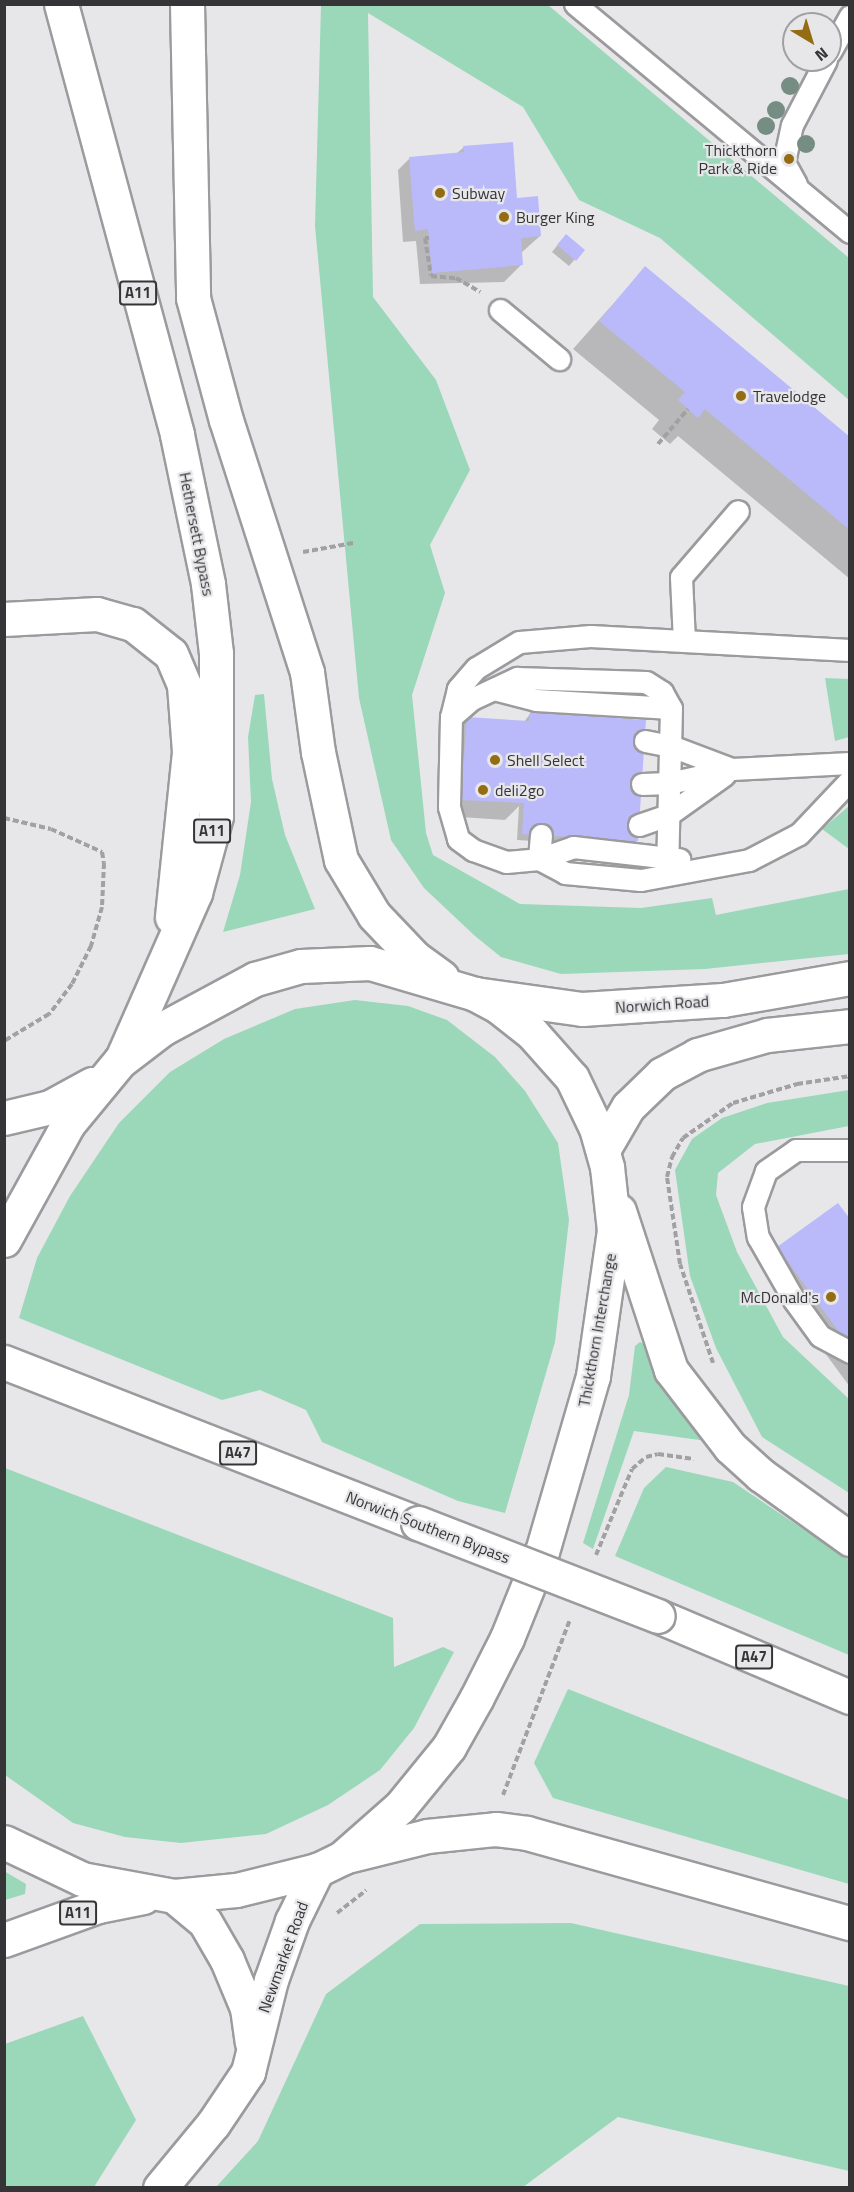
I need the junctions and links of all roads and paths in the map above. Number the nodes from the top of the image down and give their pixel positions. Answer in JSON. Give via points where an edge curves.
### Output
{"nodes":[{"id":1,"x":61,"y":4,"type":"edge"},
{"id":2,"x":187,"y":4,"type":"edge"},
{"id":3,"x":575,"y":4,"type":"edge"},
{"id":4,"x":849,"y":15,"type":"edge"},
{"id":5,"x":842,"y":29,"type":"edge"},
{"id":6,"x":820,"y":72,"type":"edge"},
{"id":7,"x":799,"y":190,"type":"junction"},
{"id":8,"x":849,"y":232,"type":"edge"},
{"id":9,"x":429,"y":238,"type":"dead end"},
{"id":10,"x":500,"y":310,"type":"joint"},
{"id":11,"x":559,"y":359,"type":"dead end"},
{"id":12,"x":688,"y":409,"type":"dead end"},
{"id":13,"x":658,"y":444,"type":"dead end"},
{"id":14,"x":738,"y":511,"type":"dead end"},
{"id":15,"x":353,"y":543,"type":"dead end"},
{"id":16,"x":291,"y":554,"type":"dead end"},
{"id":17,"x":4,"y":619,"type":"edge"},
{"id":18,"x":684,"y":641,"type":"junction"},
{"id":19,"x":849,"y":650,"type":"edge"},
{"id":20,"x":451,"y":717,"type":"junction"},
{"id":21,"x":645,"y":741,"type":"dead end"},
{"id":22,"x":671,"y":746,"type":"junction"},
{"id":23,"x":849,"y":763,"type":"edge"},
{"id":24,"x":732,"y":769,"type":"junction"},
{"id":25,"x":849,"y":780,"type":"edge"},
{"id":26,"x":669,"y":783,"type":"junction"},
{"id":27,"x":642,"y":784,"type":"dead end"},
{"id":28,"x":668,"y":815,"type":"junction"},
{"id":29,"x":4,"y":818,"type":"edge"},
{"id":30,"x":639,"y":825,"type":"dead end"},
{"id":31,"x":541,"y":835,"type":"dead end"},
{"id":32,"x":539,"y":859,"type":"junction"},
{"id":33,"x":667,"y":866,"type":"junction"},
{"id":34,"x":168,"y":955,"type":"junction"},
{"id":35,"x":849,"y":978,"type":"edge"},
{"id":36,"x":464,"y":989,"type":"junction"},
{"id":37,"x":849,"y":1026,"type":"edge"},
{"id":38,"x":4,"y":1041,"type":"edge"},
{"id":39,"x":114,"y":1068,"type":"junction"},
{"id":40,"x":849,"y":1076,"type":"edge"},
{"id":41,"x":4,"y":1118,"type":"edge"},
{"id":42,"x":603,"y":1150,"type":"junction"},
{"id":43,"x":849,"y":1150,"type":"edge"},
{"id":44,"x":610,"y":1190,"type":"junction"},
{"id":45,"x":4,"y":1240,"type":"edge"},
{"id":46,"x":849,"y":1352,"type":"edge"},
{"id":47,"x":4,"y":1362,"type":"edge"},
{"id":48,"x":718,"y":1371,"type":"dead end"},
{"id":49,"x":849,"y":1539,"type":"edge"},
{"id":50,"x":849,"y":1697,"type":"edge"},
{"id":51,"x":504,"y":1793,"type":"dead end"},
{"id":52,"x":496,"y":1829,"type":"junction"},
{"id":53,"x":4,"y":1842,"type":"edge"},
{"id":54,"x":330,"y":1864,"type":"junction"},
{"id":55,"x":372,"y":1885,"type":"dead end"},
{"id":56,"x":164,"y":1895,"type":"junction"},
{"id":57,"x":335,"y":1916,"type":"dead end"},
{"id":58,"x":849,"y":1923,"type":"edge"},
{"id":59,"x":4,"y":1940,"type":"edge"},
{"id":60,"x":253,"y":2046,"type":"junction"},
{"id":61,"x":160,"y":2187,"type":"edge"}],
"edges":[{"from":1,"to":34,"type":"main road","name":"Hethersett Bypass","number":"A11","via":[[177,435],[212,619],[218,737],[216,816],[195,893]]},
{"from":2,"to":36,"type":"main road","via":[[193,298],[226,420],[307,672],[318,752],[341,860],[374,915],[414,957]]},
{"from":3,"to":7,"type":"lane"},
{"from":4,"to":5,"type":"lane"},
{"from":6,"to":7,"type":"lane","via":[[792,125],[784,162]]},
{"from":7,"to":8,"type":"lane"},
{"from":9,"to":10,"type":"path","via":[[425,238],[425,251],[431,276],[456,278]]},
{"from":10,"to":11,"type":"lane"},
{"from":12,"to":13,"type":"path"},
{"from":14,"to":18,"type":"lane","via":[[681,577]]},
{"from":15,"to":16,"type":"path"},
{"from":17,"to":34,"type":"main road","via":[[97,614],[133,624],[171,654],[184,686],[189,752]]},
{"from":18,"to":19,"type":"lane"},
{"from":18,"to":20,"type":"lane","via":[[590,636],[519,642],[476,668],[458,689]]},
{"from":20,"to":22,"type":"lane","via":[[472,699],[517,678],[646,682],[662,692],[671,708]]},
{"from":20,"to":32,"type":"lane","via":[[449,807],[458,839],[473,850],[506,862]]},
{"from":21,"to":22,"type":"lane"},
{"from":22,"to":24,"type":"lane"},
{"from":22,"to":26,"type":"lane"},
{"from":23,"to":24,"type":"lane"},
{"from":24,"to":26,"type":"lane"},
{"from":24,"to":28,"type":"lane"},
{"from":25,"to":33,"type":"lane","via":[[799,834],[749,860]]},
{"from":26,"to":27,"type":"lane"},
{"from":26,"to":28,"type":"lane"},
{"from":28,"to":30,"type":"lane"},
{"from":28,"to":33,"type":"lane"},
{"from":29,"to":38,"type":"path","via":[[51,829],[102,852],[104,863],[102,907],[92,946],[72,984],[49,1014]]},
{"from":31,"to":32,"type":"lane"},
{"from":32,"to":33,"type":"lane","via":[[573,847]]},
{"from":34,"to":39,"type":"main road","name":"Hethersett Bypass","number":"A11"},
{"from":35,"to":36,"type":"main road","name":"Norwich Road","via":[[723,1000],[582,1009]]},
{"from":36,"to":39,"type":"main road","name":"Thickthorn Interchange","via":[[370,963],[301,966],[255,979],[213,1000],[162,1029]]},
{"from":36,"to":42,"type":"main road","name":"Thickthorn Interchange","via":[[499,1006],[532,1032],[572,1078]]},
{"from":37,"to":42,"type":"main road","via":[[767,1035],[696,1055],[662,1074],[628,1107]]},
{"from":39,"to":41,"type":"main road","via":[[51,1107]]},
{"from":39,"to":45,"type":"main road","name":"Thickthorn Interchange","via":[[68,1124]]},
{"from":40,"to":48,"type":"path","via":[[797,1084],[733,1103],[683,1138],[672,1157],[667,1177],[680,1264],[696,1319]]},
{"from":42,"to":44,"type":"main road","name":"Thickthorn Interchange"},
{"from":43,"to":46,"type":"lane","via":[[796,1150],[766,1171],[753,1207],[758,1237],[794,1300],[820,1336]]},
{"from":44,"to":49,"type":"main road","via":[[671,1370],[730,1447],[761,1475]]},
{"from":44,"to":54,"type":"main road","name":"Thickthorn Interchange","via":[[610,1261],[593,1376],[567,1475],[512,1628],[449,1747],[400,1807]]},
{"from":47,"to":50,"type":"main road","name":"Norwich Southern Bypass","number":"A47","bridge":true,"via":[[658,1616]]},
{"from":51,"to":52,"type":"path"},
{"from":52,"to":54,"type":"main road","via":[[426,1836]]},
{"from":52,"to":58,"type":"main road","via":[[602,1853]]},
{"from":53,"to":56,"type":"main road","name":"Thickthorn Interchange","via":[[82,1879]]},
{"from":54,"to":56,"type":"main road","name":"Thickthorn Interchange","via":[[237,1890]]},
{"from":54,"to":60,"type":"main road","name":"Newmarket Road","via":[[292,1920]]},
{"from":55,"to":57,"type":"path"},
{"from":56,"to":59,"type":"main road","number":"A11","via":[[98,1906]]},
{"from":56,"to":60,"type":"main road","name":"Newmarket Road","via":[[205,1922],[227,1960],[247,2008]]},
{"from":60,"to":61,"type":"main road","name":"Newmarket Road","via":[[242,2081],[213,2124]]}]}
